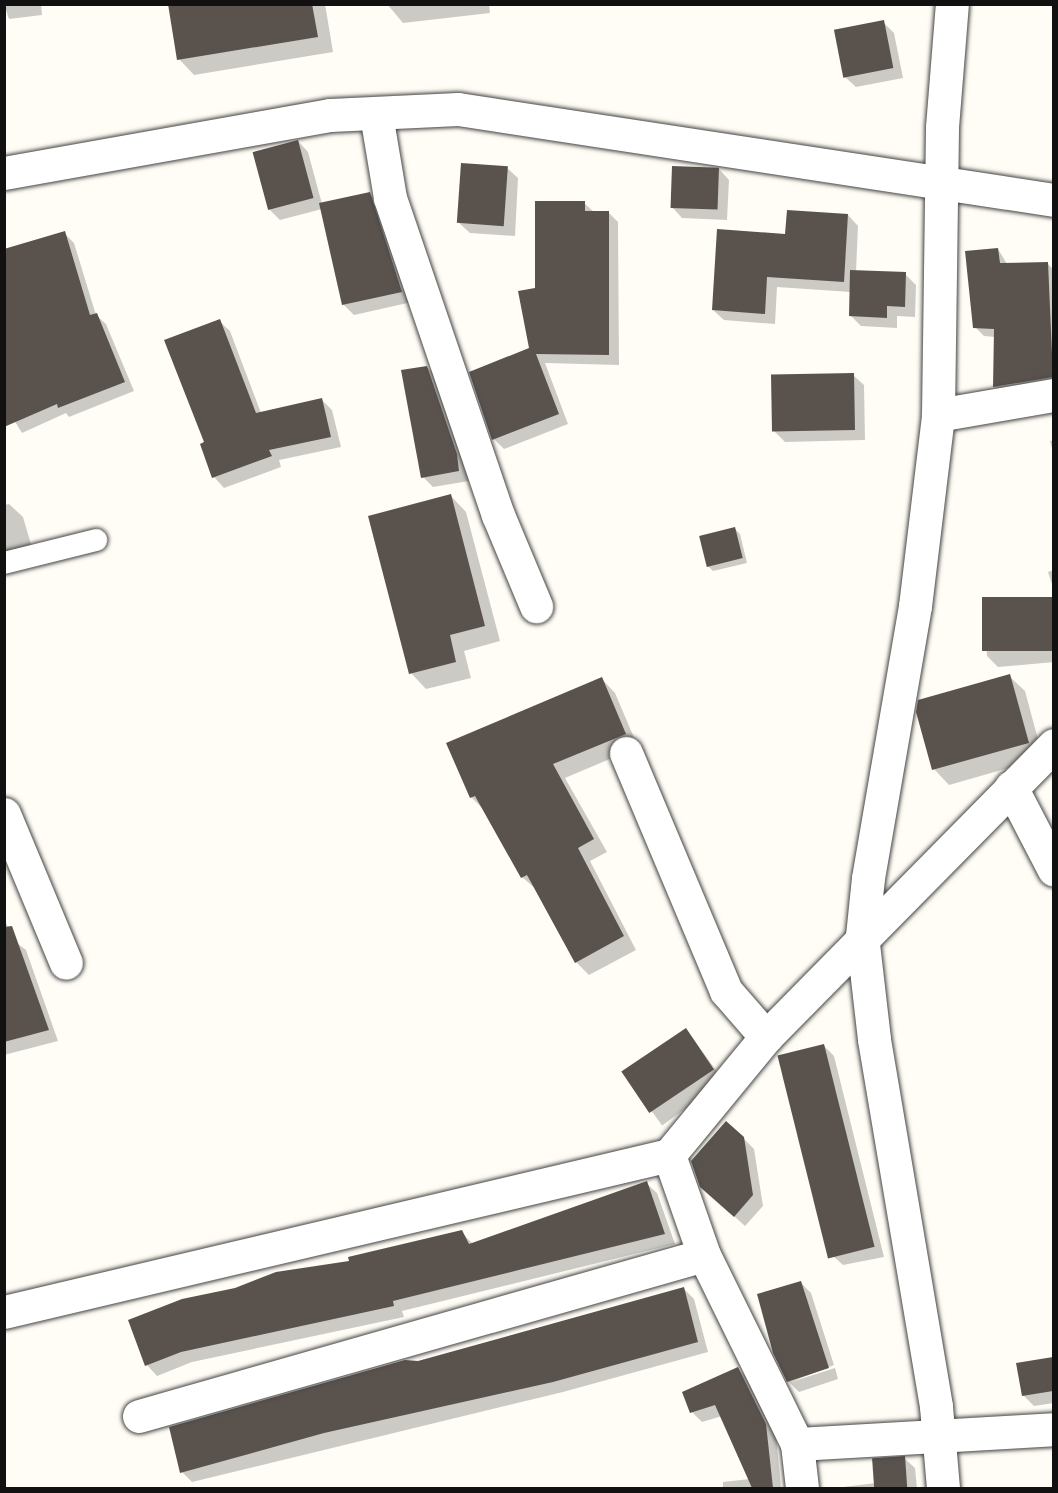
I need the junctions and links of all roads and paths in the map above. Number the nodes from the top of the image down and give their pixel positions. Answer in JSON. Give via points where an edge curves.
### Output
{"nodes":[{"id":1,"x":952,"y":4,"type":"edge"},
{"id":2,"x":376,"y":114,"type":"junction"},
{"id":3,"x":4,"y":173,"type":"edge"},
{"id":4,"x":941,"y":182,"type":"junction"},
{"id":5,"x":1053,"y":200,"type":"edge"},
{"id":6,"x":1053,"y":395,"type":"edge"},
{"id":7,"x":938,"y":415,"type":"junction"},
{"id":8,"x":96,"y":540,"type":"dead end"},
{"id":9,"x":4,"y":563,"type":"edge"},
{"id":10,"x":536,"y":606,"type":"dead end"},
{"id":11,"x":1053,"y":745,"type":"edge"},
{"id":12,"x":626,"y":753,"type":"dead end"},
{"id":13,"x":1011,"y":787,"type":"junction"},
{"id":14,"x":4,"y":814,"type":"edge"},
{"id":15,"x":1053,"y":870,"type":"edge"},
{"id":16,"x":862,"y":936,"type":"junction"},
{"id":17,"x":66,"y":963,"type":"dead end"},
{"id":18,"x":766,"y":1037,"type":"junction"},
{"id":19,"x":669,"y":1155,"type":"junction"},
{"id":20,"x":704,"y":1255,"type":"junction"},
{"id":21,"x":4,"y":1312,"type":"edge"},
{"id":22,"x":139,"y":1416,"type":"dead end"},
{"id":23,"x":1053,"y":1428,"type":"edge"},
{"id":24,"x":940,"y":1433,"type":"junction"},
{"id":25,"x":797,"y":1444,"type":"junction"},
{"id":26,"x":801,"y":1488,"type":"edge"},
{"id":27,"x":943,"y":1488,"type":"edge"}],
"edges":[{"from":1,"to":4,"type":"street"},
{"from":2,"to":3,"type":"street","via":[[330,115]]},
{"from":2,"to":4,"type":"street","via":[[458,109]]},
{"from":2,"to":10,"type":"street","via":[[390,198],[498,515]]},
{"from":4,"to":5,"type":"street"},
{"from":4,"to":7,"type":"street"},
{"from":6,"to":7,"type":"street"},
{"from":7,"to":16,"type":"street","via":[[915,606],[868,878]]},
{"from":8,"to":9,"type":"lane"},
{"from":11,"to":13,"type":"street"},
{"from":12,"to":18,"type":"street","via":[[726,991]]},
{"from":13,"to":15,"type":"street"},
{"from":13,"to":16,"type":"street"},
{"from":14,"to":17,"type":"street"},
{"from":16,"to":18,"type":"street"},
{"from":16,"to":24,"type":"street","via":[[874,1039]]},
{"from":18,"to":19,"type":"street"},
{"from":19,"to":20,"type":"street"},
{"from":19,"to":21,"type":"street"},
{"from":20,"to":22,"type":"street"},
{"from":20,"to":25,"type":"street"},
{"from":23,"to":24,"type":"street","via":[[1023,1433]]},
{"from":24,"to":25,"type":"street"},
{"from":24,"to":27,"type":"street"},
{"from":25,"to":26,"type":"street"}]}
